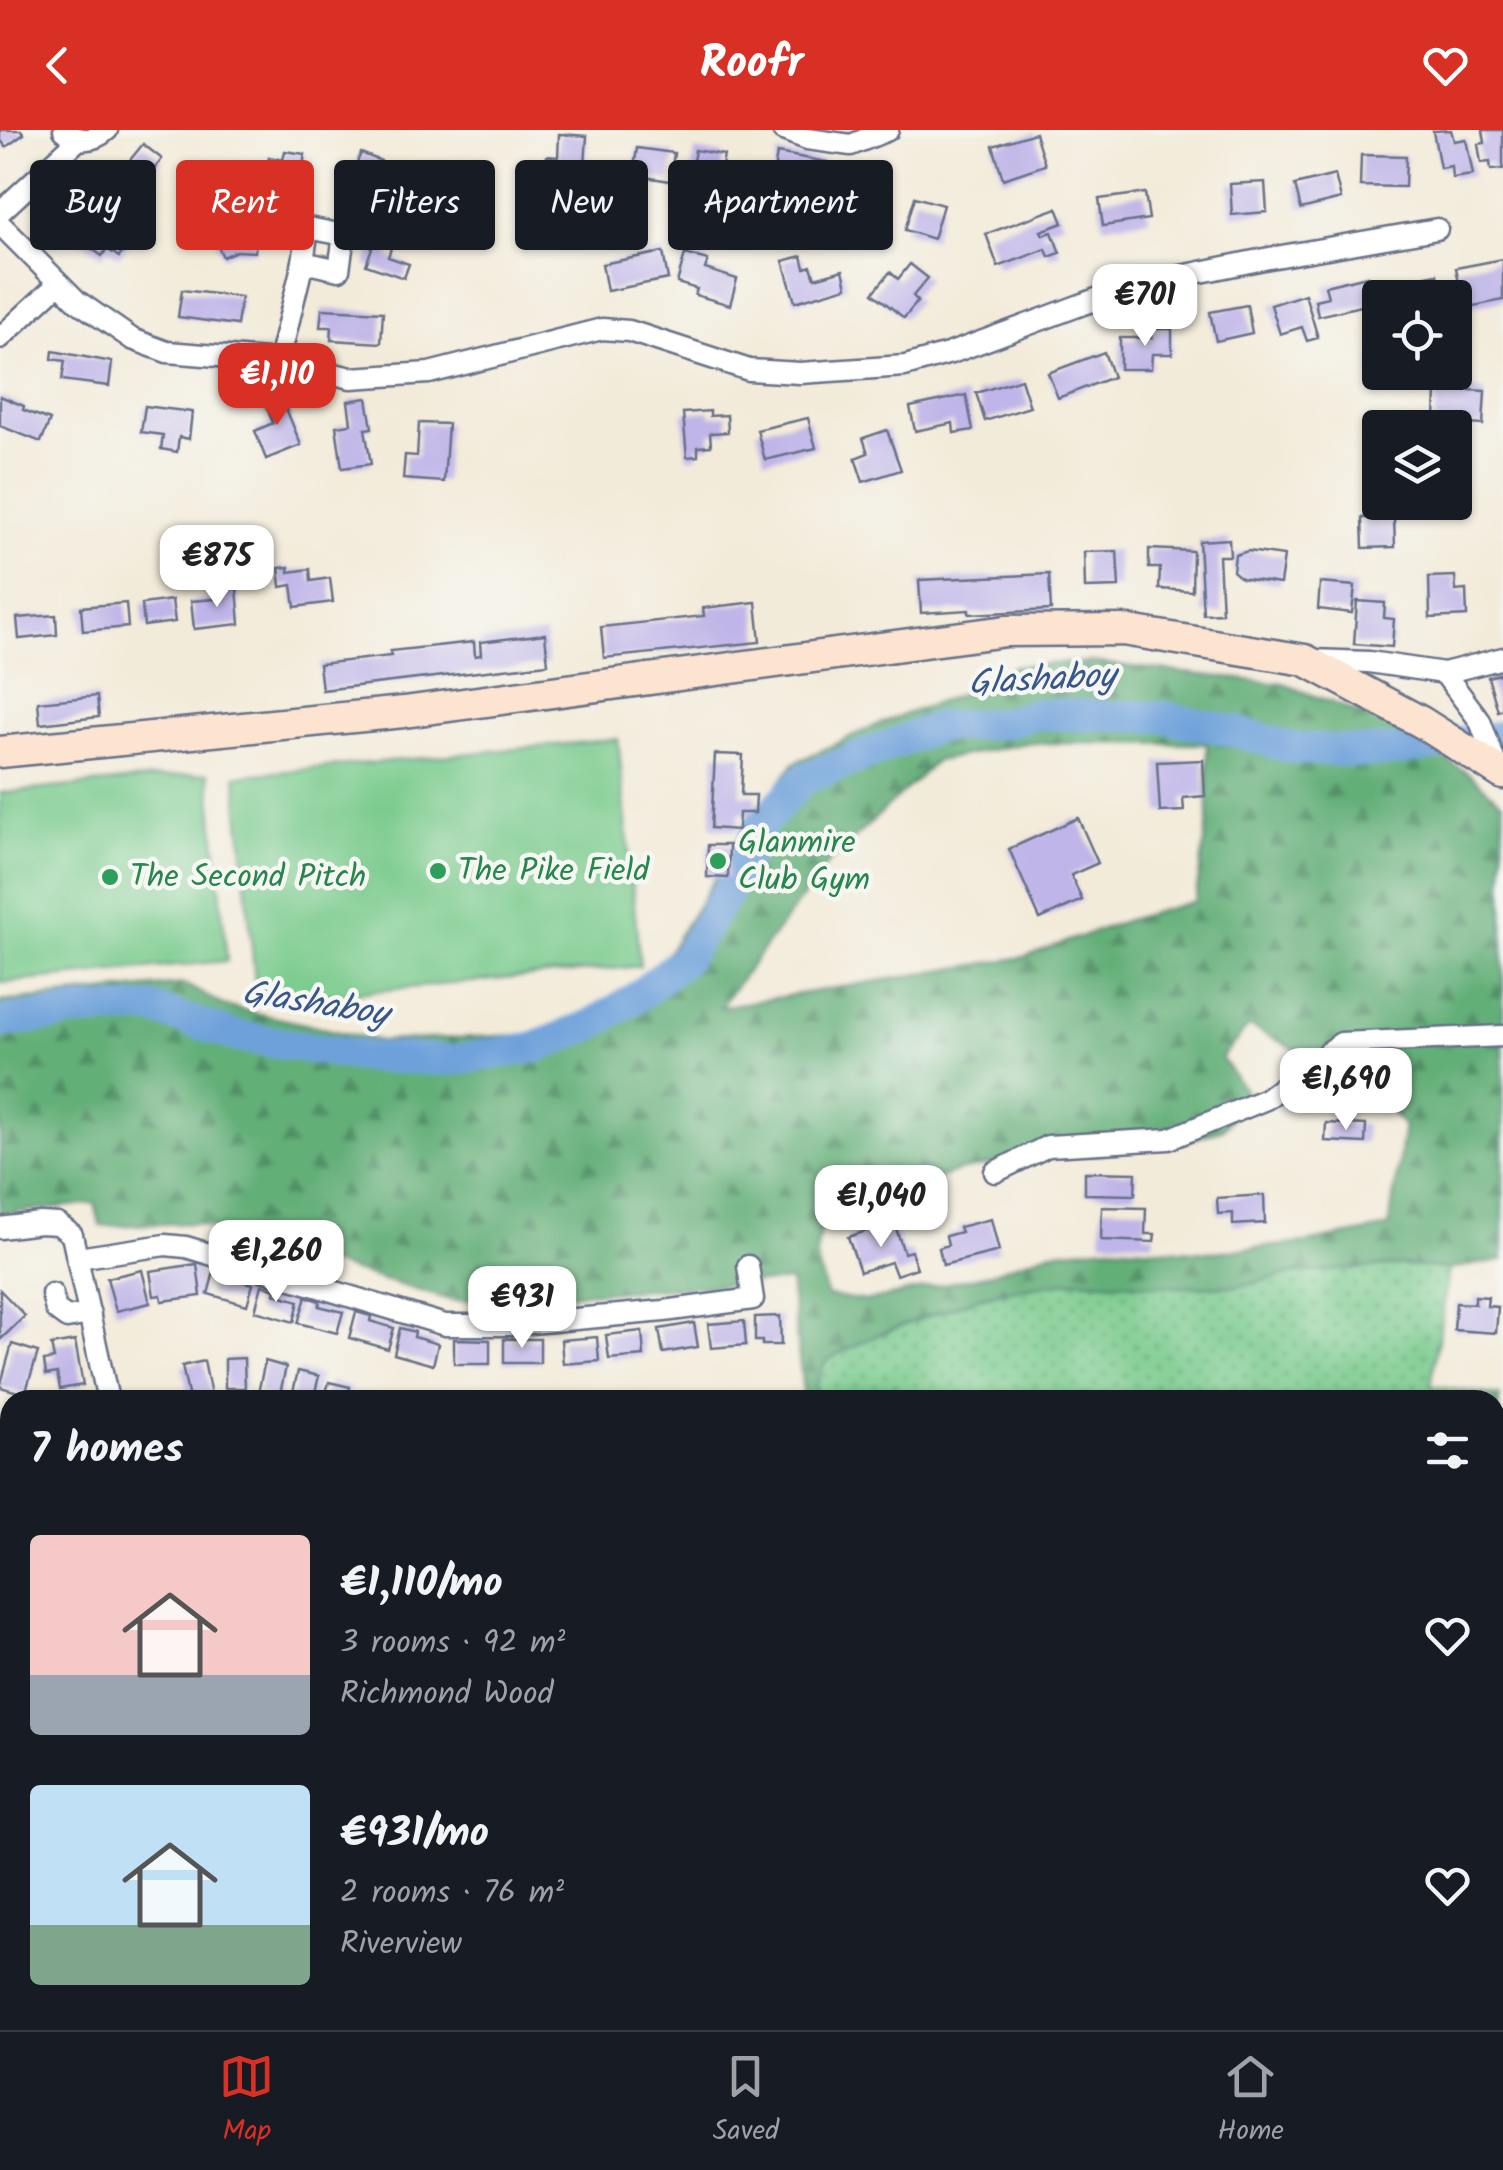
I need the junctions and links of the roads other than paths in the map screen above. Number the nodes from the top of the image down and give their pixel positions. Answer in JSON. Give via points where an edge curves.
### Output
{"nodes":[{"id":1,"x":107,"y":130,"type":"edge"},
{"id":2,"x":782,"y":130,"type":"edge"},
{"id":3,"x":888,"y":130,"type":"edge"},
{"id":4,"x":72,"y":135,"type":"edge"},
{"id":5,"x":0,"y":212,"type":"edge"},
{"id":6,"x":0,"y":224,"type":"edge"},
{"id":7,"x":1437,"y":228,"type":"dead end"},
{"id":8,"x":303,"y":262,"type":"dead end"},
{"id":9,"x":58,"y":284,"type":"junction"},
{"id":10,"x":0,"y":338,"type":"edge"},
{"id":11,"x":279,"y":361,"type":"junction"},
{"id":12,"x":1503,"y":658,"type":"edge"},
{"id":13,"x":1305,"y":660,"type":"junction"},
{"id":14,"x":1444,"y":674,"type":"junction"},
{"id":15,"x":0,"y":752,"type":"edge"},
{"id":16,"x":1500,"y":772,"type":"edge"},
{"id":17,"x":1503,"y":1036,"type":"edge"},
{"id":18,"x":995,"y":1172,"type":"dead end"},
{"id":19,"x":0,"y":1228,"type":"edge"},
{"id":20,"x":78,"y":1258,"type":"junction"},
{"id":21,"x":748,"y":1266,"type":"dead end"},
{"id":22,"x":52,"y":1294,"type":"dead end"},
{"id":23,"x":90,"y":1314,"type":"junction"},
{"id":24,"x":106,"y":1390,"type":"edge"}],
"edges":[{"from":1,"to":4,"type":"street","via":[[97,138]]},
{"from":2,"to":3,"type":"street","via":[[851,146]]},
{"from":4,"to":5,"type":"street"},
{"from":6,"to":9,"type":"street"},
{"from":7,"to":11,"type":"street","via":[[1152,282],[906,366],[749,370],[629,331],[602,330],[429,373],[351,378]]},
{"from":8,"to":11,"type":"street"},
{"from":9,"to":10,"type":"street"},
{"from":9,"to":11,"type":"street","via":[[149,346]]},
{"from":12,"to":14,"type":"street"},
{"from":13,"to":14,"type":"street"},
{"from":13,"to":15,"type":"main road","via":[[1124,630],[1006,631],[404,712]]},
{"from":13,"to":16,"type":"main road"},
{"from":14,"to":16,"type":"street","via":[[1480,721]]},
{"from":17,"to":18,"type":"street","via":[[1340,1043],[1266,1099],[1168,1139],[1048,1146]]},
{"from":19,"to":20,"type":"street","via":[[58,1224],[72,1235]]},
{"from":20,"to":21,"type":"street","via":[[186,1247],[444,1324],[548,1321],[753,1298]]},
{"from":20,"to":23,"type":"street"},
{"from":22,"to":23,"type":"street","via":[[56,1310],[67,1318]]},
{"from":23,"to":24,"type":"street"}]}
